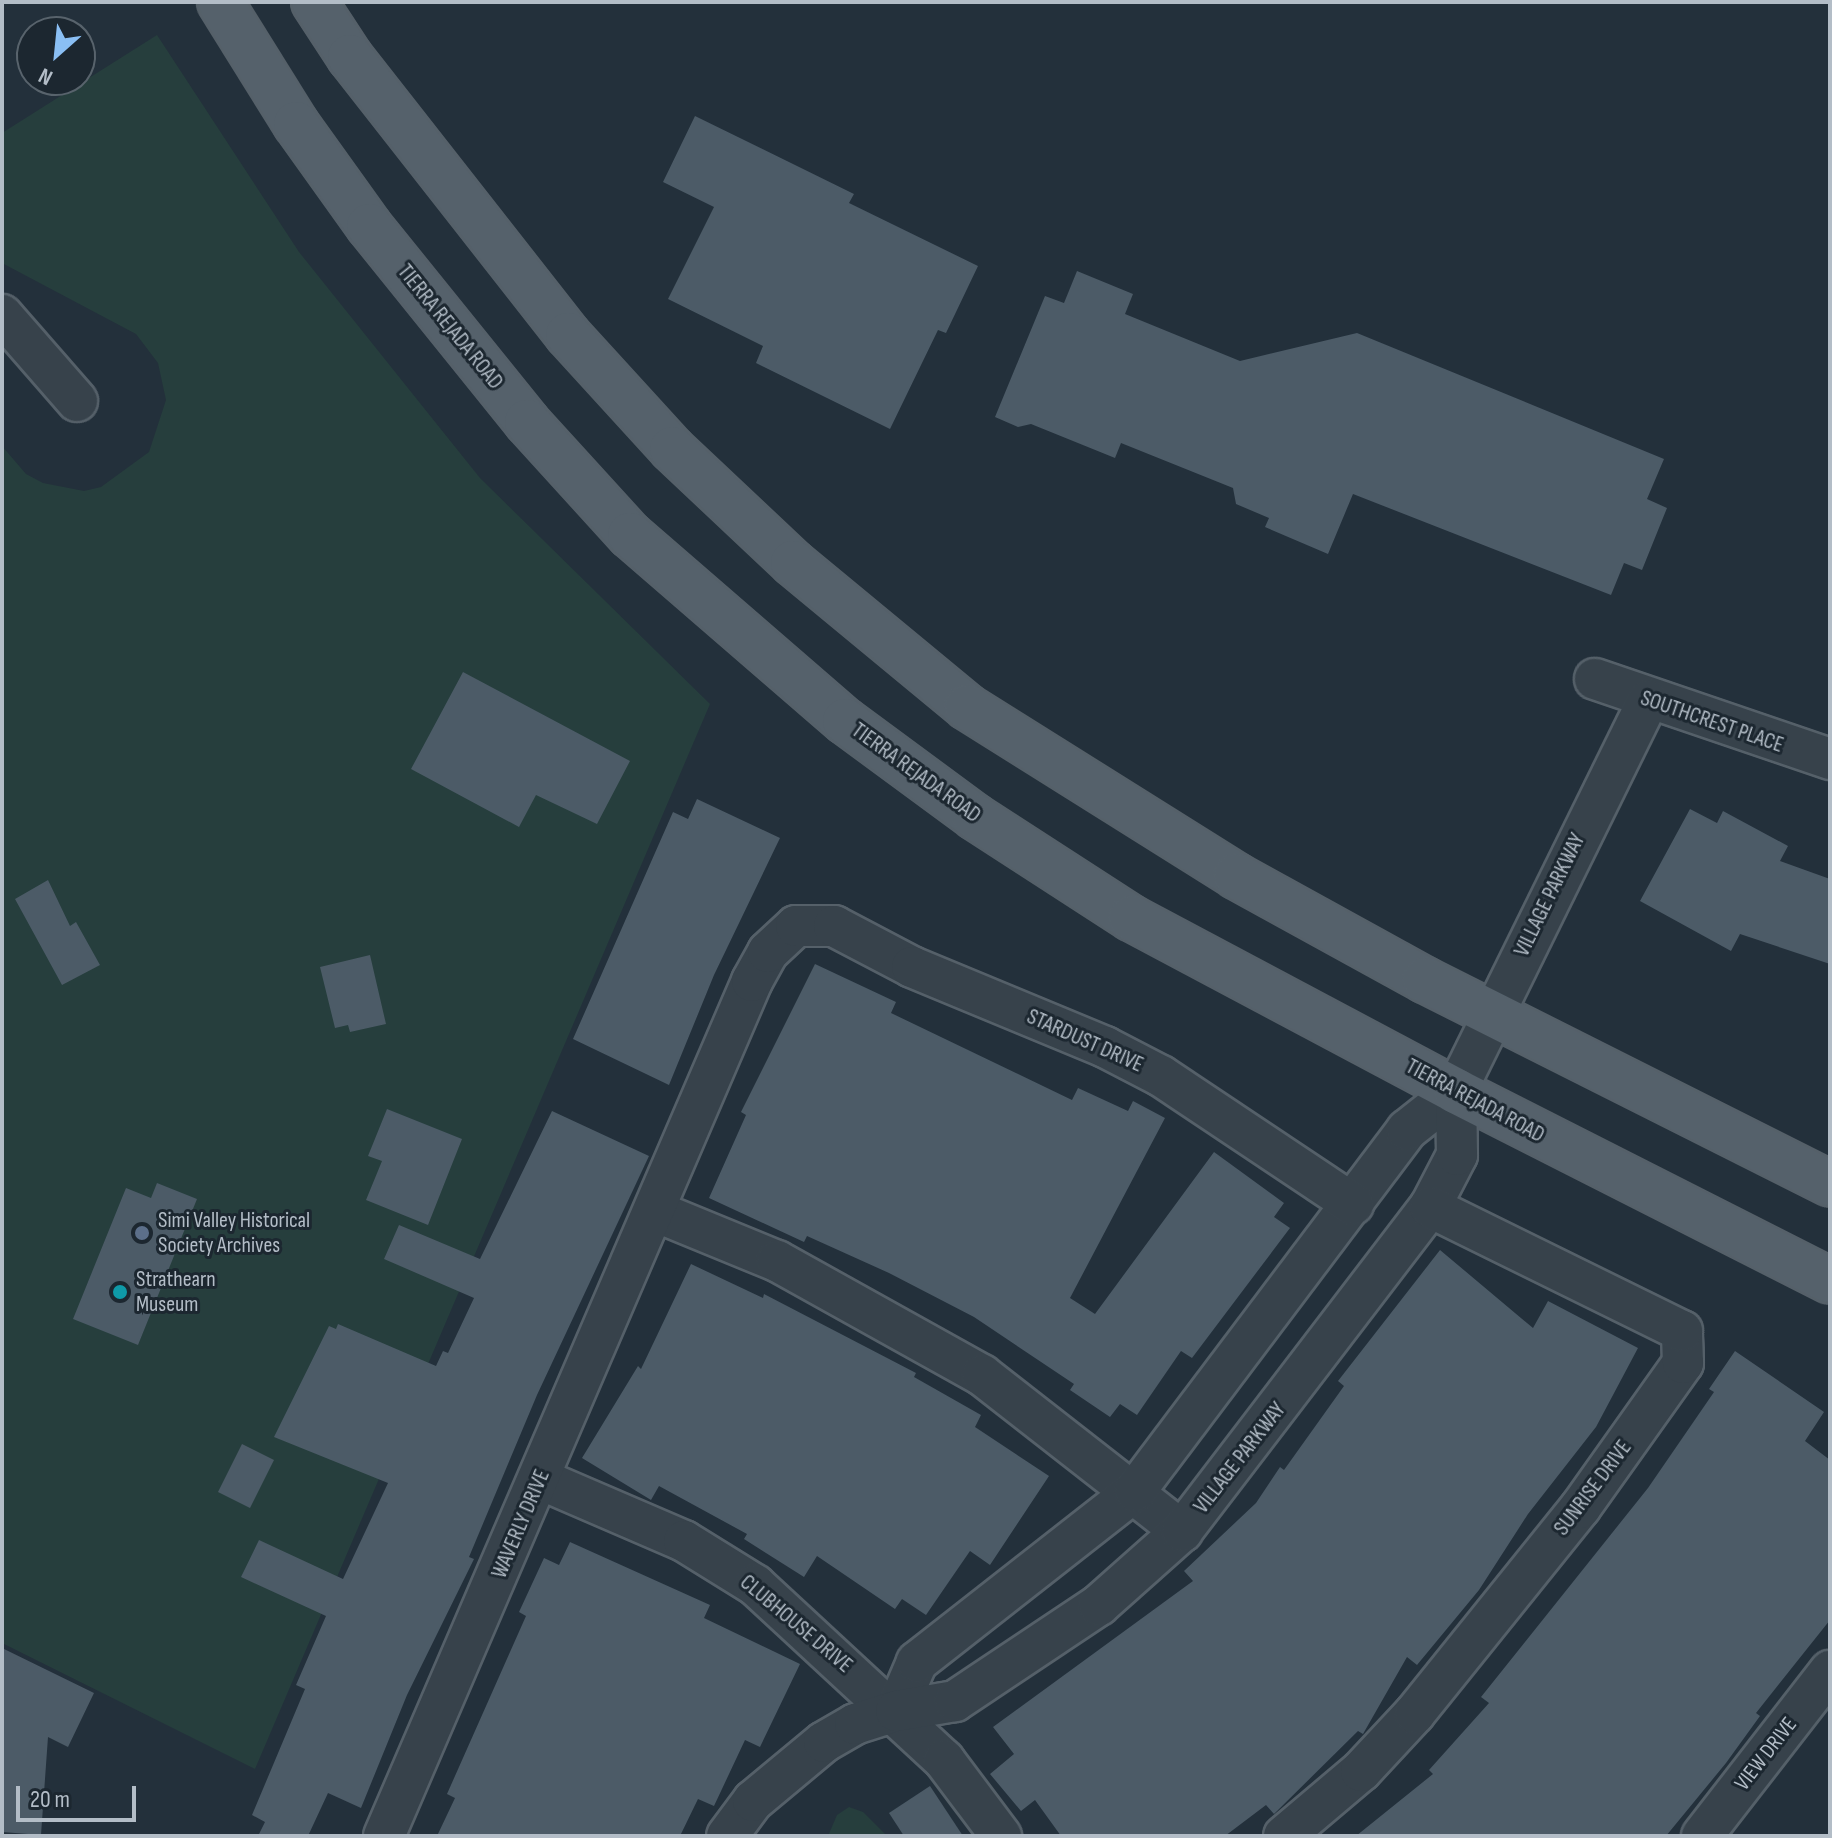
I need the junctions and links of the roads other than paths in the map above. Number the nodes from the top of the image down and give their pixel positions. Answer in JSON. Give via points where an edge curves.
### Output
{"nodes":[{"id":1,"x":220,"y":2,"type":"edge"},
{"id":2,"x":314,"y":2,"type":"edge"},
{"id":3,"x":2,"y":315,"type":"edge"},
{"id":4,"x":77,"y":401,"type":"dead end"},
{"id":5,"x":1595,"y":679,"type":"dead end"},
{"id":6,"x":1648,"y":701,"type":"junction"},
{"id":7,"x":1830,"y":759,"type":"edge"},
{"id":8,"x":796,"y":926,"type":"joint"},
{"id":9,"x":1493,"y":1015,"type":"junction"},
{"id":10,"x":1456,"y":1091,"type":"junction"},
{"id":11,"x":1830,"y":1184,"type":"edge"},
{"id":12,"x":1353,"y":1204,"type":"junction"},
{"id":13,"x":1430,"y":1207,"type":"junction"},
{"id":14,"x":655,"y":1211,"type":"junction"},
{"id":15,"x":1830,"y":1281,"type":"edge"},
{"id":16,"x":540,"y":1479,"type":"junction"},
{"id":17,"x":1135,"y":1491,"type":"junction"},
{"id":18,"x":1182,"y":1531,"type":"junction"},
{"id":19,"x":1830,"y":1671,"type":"edge"},
{"id":20,"x":896,"y":1711,"type":"junction"},
{"id":21,"x":384,"y":1836,"type":"edge"},
{"id":22,"x":727,"y":1836,"type":"edge"},
{"id":23,"x":1001,"y":1836,"type":"edge"},
{"id":24,"x":1284,"y":1836,"type":"edge"},
{"id":25,"x":1702,"y":1836,"type":"edge"}],
"edges":[{"from":1,"to":10,"type":"main road","name":"TIERRA REJADA ROAD","via":[[296,124],[369,226],[517,410],[630,535],[731,625],[845,721],[975,817],[1131,918]]},
{"from":2,"to":9,"type":"main road","via":[[350,57],[568,335],[672,449],[804,573],[967,707],[1094,790],[1236,876]]},
{"from":3,"to":4,"type":"street"},
{"from":5,"to":6,"type":"street","name":"SOUTHCREST PLACE"},
{"from":6,"to":7,"type":"street","name":"SOUTHCREST PLACE"},
{"from":6,"to":9,"type":"street","name":"VILLAGE PARKWAY"},
{"from":8,"to":12,"type":"street","name":"STARDUST DRIVE","via":[[834,926],[912,967],[1105,1047],[1161,1076]]},
{"from":8,"to":14,"type":"street","name":"WAVERLY DRIVE","via":[[768,952],[752,981]]},
{"from":9,"to":10,"type":"street","name":"VILLAGE PARKWAY"},
{"from":9,"to":11,"type":"main road"},
{"from":10,"to":12,"type":"street","name":"VILLAGE PARKWAY","via":[[1407,1130]]},
{"from":10,"to":13,"type":"street","name":"VILLAGE PARKWAY","via":[[1457,1155]]},
{"from":10,"to":15,"type":"main road","name":"TIERRA REJADA ROAD"},
{"from":12,"to":17,"type":"street","name":"VILLAGE PARKWAY"},
{"from":13,"to":18,"type":"street","name":"VILLAGE PARKWAY"},
{"from":13,"to":24,"type":"street","name":"SUNRISE DRIVE","via":[[1682,1331],[1683,1363],[1580,1508],[1415,1713],[1361,1771]]},
{"from":14,"to":16,"type":"street","name":"WAVERLY DRIVE"},
{"from":14,"to":17,"type":"street","via":[[777,1261],[903,1327],[982,1375]]},
{"from":16,"to":20,"type":"street","name":"CLUBHOUSE DRIVE","via":[[684,1541],[755,1585]]},
{"from":16,"to":21,"type":"street","name":"WAVERLY DRIVE"},
{"from":17,"to":18,"type":"street"},
{"from":17,"to":20,"type":"street","name":"VILLAGE PARKWAY","via":[[917,1662]]},
{"from":18,"to":20,"type":"street","name":"VILLAGE PARKWAY","via":[[1099,1605],[955,1701]]},
{"from":19,"to":25,"type":"street","name":"VIEW DRIVE"},
{"from":20,"to":22,"type":"street","name":"VILLAGE PARKWAY","via":[[855,1724],[824,1742],[753,1801]]},
{"from":20,"to":23,"type":"street","name":"CLUBHOUSE DRIVE","via":[[944,1760]]}]}
